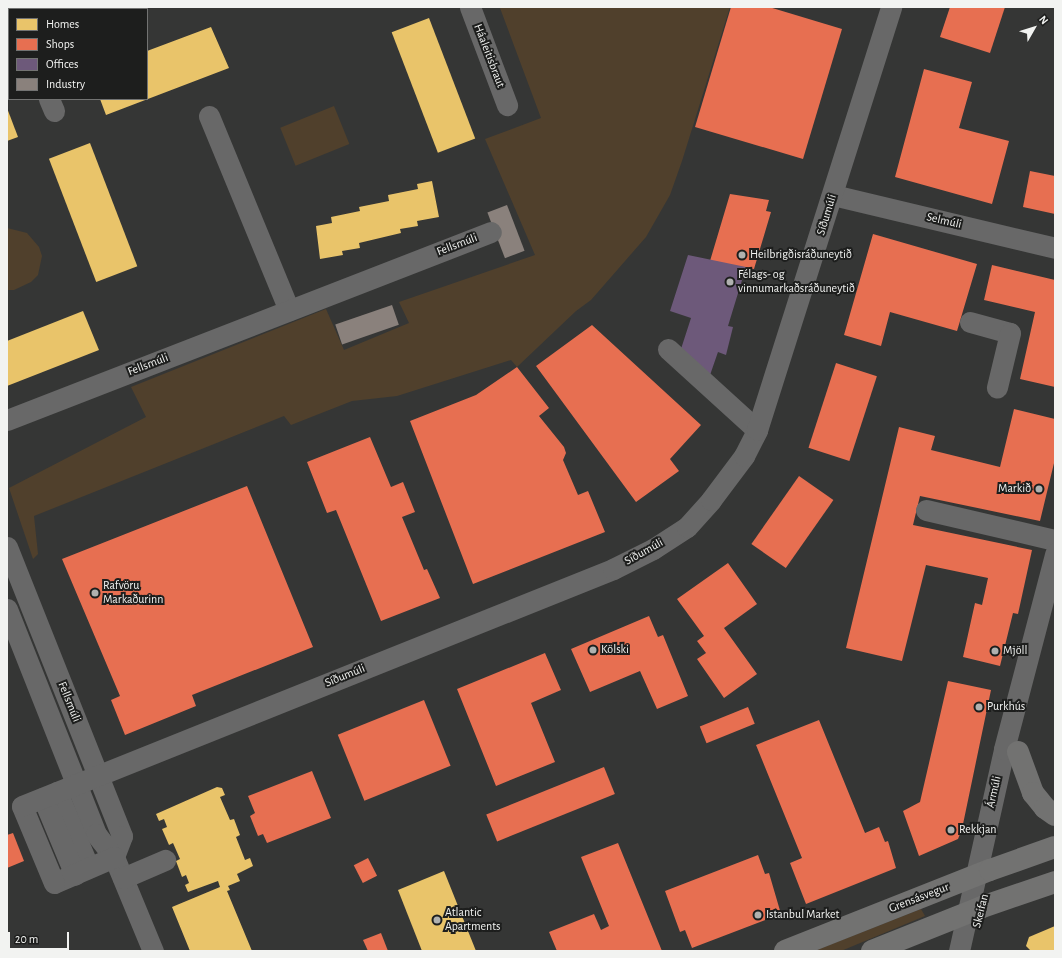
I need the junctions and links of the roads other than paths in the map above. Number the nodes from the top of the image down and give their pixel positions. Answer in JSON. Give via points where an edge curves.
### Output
{"nodes":[{"id":1,"x":470,"y":7,"type":"edge"},
{"id":2,"x":891,"y":7,"type":"edge"},
{"id":3,"x":507,"y":106,"type":"dead end"},
{"id":4,"x":209,"y":116,"type":"dead end"},
{"id":5,"x":833,"y":195,"type":"junction"},
{"id":6,"x":491,"y":232,"type":"dead end"},
{"id":7,"x":1055,"y":248,"type":"edge"},
{"id":8,"x":290,"y":310,"type":"junction"},
{"id":9,"x":970,"y":322,"type":"dead end"},
{"id":10,"x":668,"y":349,"type":"dead end"},
{"id":11,"x":997,"y":387,"type":"dead end"},
{"id":12,"x":7,"y":420,"type":"edge"},
{"id":13,"x":758,"y":430,"type":"junction"},
{"id":14,"x":926,"y":510,"type":"dead end"},
{"id":15,"x":1055,"y":540,"type":"edge"},
{"id":16,"x":7,"y":547,"type":"edge"},
{"id":17,"x":1055,"y":554,"type":"edge"},
{"id":18,"x":7,"y":609,"type":"edge"},
{"id":19,"x":1017,"y":709,"type":"junction"},
{"id":20,"x":1018,"y":752,"type":"junction"},
{"id":21,"x":98,"y":775,"type":"junction"},
{"id":22,"x":76,"y":784,"type":"junction"},
{"id":23,"x":50,"y":795,"type":"junction"},
{"id":24,"x":1055,"y":815,"type":"edge"},
{"id":25,"x":1055,"y":847,"type":"edge"},
{"id":26,"x":114,"y":857,"type":"junction"},
{"id":27,"x":165,"y":860,"type":"dead end"},
{"id":28,"x":82,"y":871,"type":"junction"},
{"id":29,"x":983,"y":873,"type":"junction"},
{"id":30,"x":123,"y":878,"type":"junction"},
{"id":31,"x":1055,"y":882,"type":"edge"},
{"id":32,"x":975,"y":910,"type":"junction"},
{"id":33,"x":149,"y":950,"type":"edge"},
{"id":34,"x":785,"y":951,"type":"edge"},
{"id":35,"x":872,"y":951,"type":"edge"},
{"id":36,"x":959,"y":951,"type":"edge"},
{"id":37,"x":971,"y":951,"type":"edge"}],
"edges":[{"from":1,"to":3,"type":"street","name":"Háaleitisbraut"},
{"from":2,"to":5,"type":"street","name":"Síðumúli"},
{"from":4,"to":8,"type":"street"},
{"from":5,"to":7,"type":"street","name":"Selmúli"},
{"from":5,"to":13,"type":"street","name":"Síðumúli"},
{"from":6,"to":8,"type":"street","name":"Fellsmúli"},
{"from":8,"to":12,"type":"street","name":"Fellsmúli"},
{"from":9,"to":11,"type":"street","via":[[1010,333]]},
{"from":10,"to":13,"type":"street"},
{"from":13,"to":21,"type":"street","name":"Síðumúli","via":[[744,456],[711,500],[687,526],[653,549],[613,569]]},
{"from":14,"to":15,"type":"street"},
{"from":16,"to":21,"type":"street","name":"Fellsmúli"},
{"from":17,"to":19,"type":"street","name":"Ármúli"},
{"from":18,"to":22,"type":"street","name":"Fellsmúli"},
{"from":19,"to":20,"type":"street","name":"Ármúli"},
{"from":19,"to":29,"type":"street","name":"Ármúli","via":[[1004,749]]},
{"from":20,"to":24,"type":"main road","via":[[1033,793],[1045,808]]},
{"from":20,"to":29,"type":"street","name":"Ármúli"},
{"from":21,"to":22,"type":"street","name":"Síðumúli"},
{"from":21,"to":26,"type":"street","name":"Fellsmúli","via":[[122,836]]},
{"from":22,"to":23,"type":"street","name":"Síðumúli"},
{"from":22,"to":26,"type":"street","name":"Fellsmúli","via":[[96,834]]},
{"from":23,"to":28,"type":"street"},
{"from":23,"to":28,"type":"street","name":"Síðumúli","via":[[22,806],[54,883]]},
{"from":25,"to":29,"type":"main road","name":"Grensásvegur"},
{"from":26,"to":28,"type":"street"},
{"from":26,"to":30,"type":"street","name":"Fellsmúli"},
{"from":27,"to":30,"type":"street"},
{"from":29,"to":32,"type":"street","name":"Skeifan"},
{"from":29,"to":34,"type":"main road","name":"Grensásvegur"},
{"from":30,"to":33,"type":"street","name":"Fellsmúli"},
{"from":31,"to":32,"type":"main road"},
{"from":32,"to":35,"type":"main road"},
{"from":32,"to":36,"type":"street","name":"Skeifan"},
{"from":32,"to":37,"type":"street","name":"Skeifan"}]}
